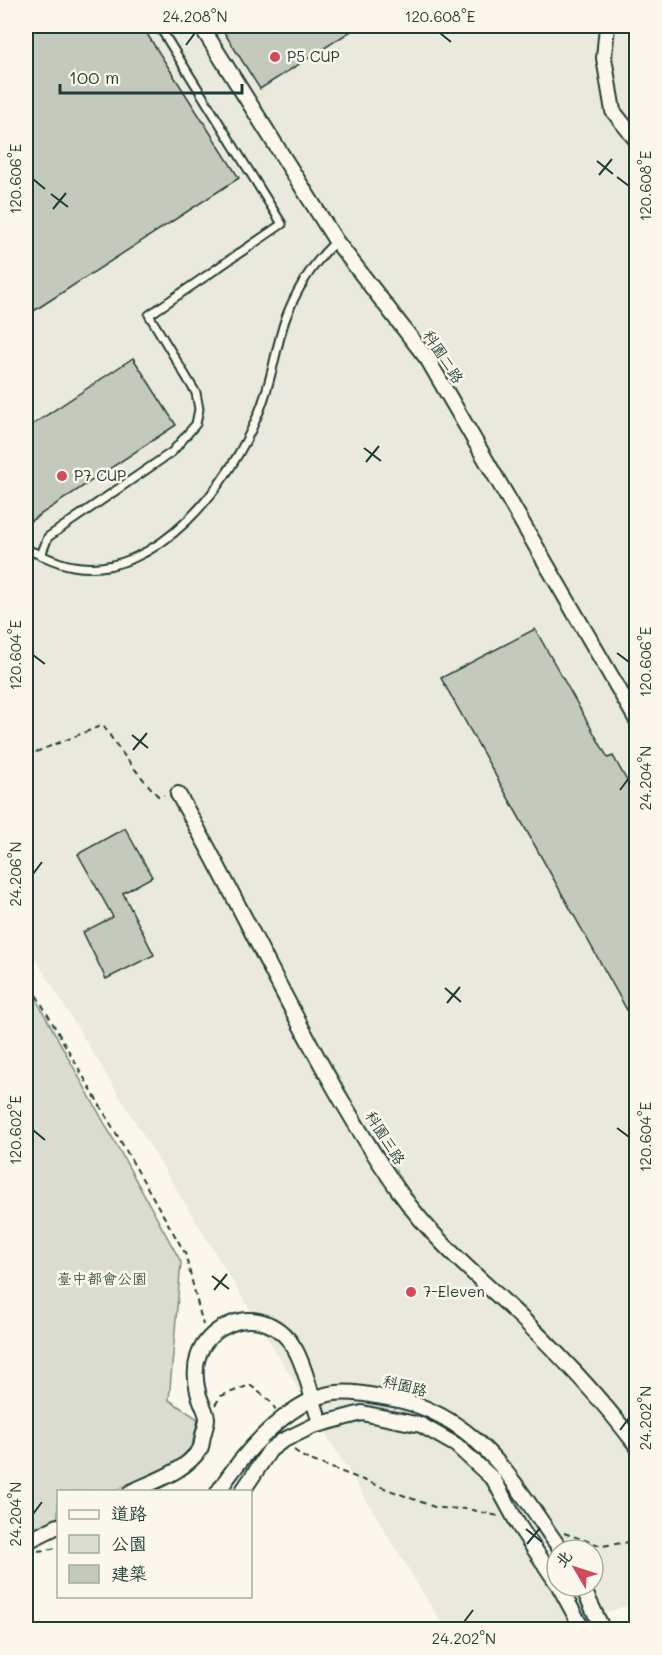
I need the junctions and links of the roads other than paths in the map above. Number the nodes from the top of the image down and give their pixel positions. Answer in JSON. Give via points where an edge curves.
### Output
{"nodes":[{"id":1,"x":159,"y":26,"type":"edge"},
{"id":2,"x":201,"y":26,"type":"edge"},
{"id":3,"x":608,"y":26,"type":"edge"},
{"id":4,"x":636,"y":141,"type":"edge"},
{"id":5,"x":336,"y":241,"type":"junction"},
{"id":6,"x":26,"y":549,"type":"edge"},
{"id":7,"x":41,"y":555,"type":"junction"},
{"id":8,"x":636,"y":719,"type":"edge"},
{"id":9,"x":178,"y":794,"type":"road end"},
{"id":10,"x":312,"y":1402,"type":"junction"},
{"id":11,"x":321,"y":1424,"type":"junction"},
{"id":12,"x":636,"y":1445,"type":"edge"},
{"id":13,"x":133,"y":1490,"type":"edge"},
{"id":14,"x":219,"y":1490,"type":"edge"},
{"id":15,"x":243,"y":1490,"type":"edge"},
{"id":16,"x":57,"y":1527,"type":"edge"},
{"id":17,"x":552,"y":1538,"type":"edge"},
{"id":18,"x":31,"y":1547,"type":"edge"},
{"id":19,"x":545,"y":1565,"type":"edge"},
{"id":20,"x":565,"y":1598,"type":"edge"},
{"id":21,"x":588,"y":1598,"type":"edge"},
{"id":22,"x":583,"y":1629,"type":"edge"},
{"id":23,"x":603,"y":1629,"type":"edge"}],
"edges":[{"from":1,"to":7,"type":"lane","via":[[282,224],[148,315],[196,393],[200,409],[196,424],[172,452],[48,537]]},
{"from":2,"to":5,"type":"street","name":"科園二路"},
{"from":3,"to":4,"type":"street","via":[[604,58],[613,111]]},
{"from":5,"to":7,"type":"lane","via":[[315,261],[285,320],[273,374],[241,450],[213,494],[187,523],[153,548],[120,565],[73,567]]},
{"from":5,"to":8,"type":"street","name":"科園二路","via":[[428,360]]},
{"from":6,"to":7,"type":"lane"},
{"from":9,"to":12,"type":"street","name":"科園三路","via":[[328,1074],[402,1195],[460,1263],[605,1403]]},
{"from":10,"to":11,"type":"street"},
{"from":10,"to":13,"type":"street","via":[[298,1352],[285,1335],[271,1324],[233,1322],[207,1340],[199,1351],[195,1367],[198,1392],[207,1417],[201,1448],[178,1470]]},
{"from":10,"to":14,"type":"street","name":"科園路","via":[[270,1428],[236,1463]]},
{"from":10,"to":17,"type":"street","name":"科園路","via":[[346,1392],[428,1408],[486,1449]]},
{"from":11,"to":15,"type":"street","via":[[270,1450]]},
{"from":11,"to":19,"type":"street","via":[[362,1413],[421,1425],[456,1445],[494,1480]]},
{"from":16,"to":18,"type":"street"},
{"from":20,"to":22,"type":"street"},
{"from":21,"to":23,"type":"street"}]}
